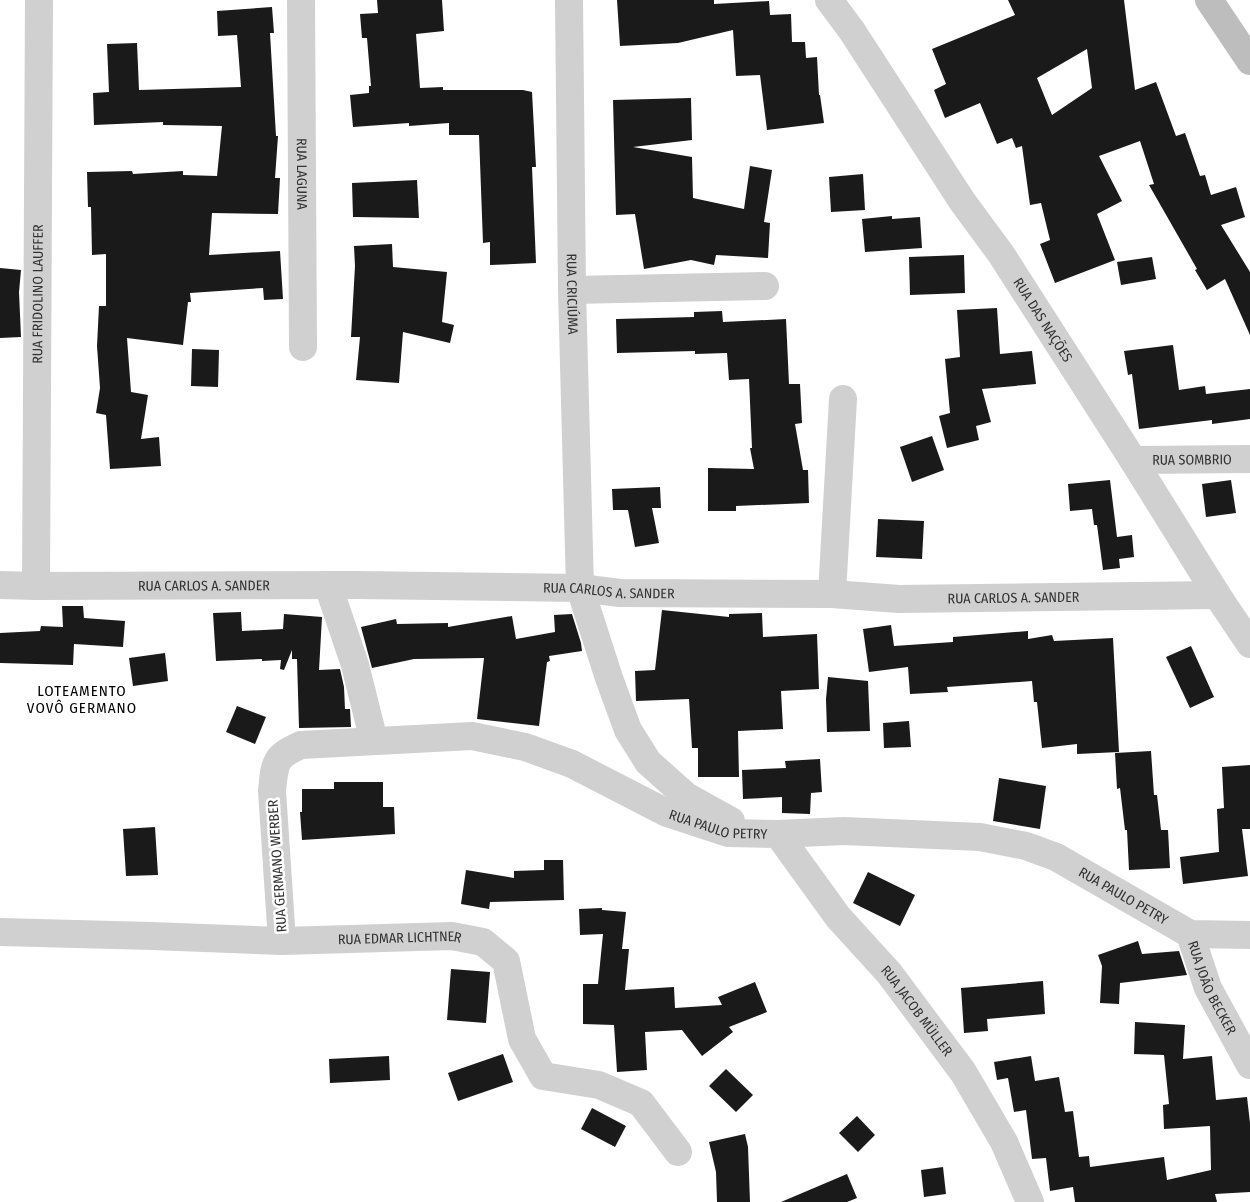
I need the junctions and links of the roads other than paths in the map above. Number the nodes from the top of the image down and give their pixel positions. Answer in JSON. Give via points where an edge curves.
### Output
{"nodes":[{"id":1,"x":39,"y":0,"type":"edge"},
{"id":2,"x":302,"y":0,"type":"edge"},
{"id":3,"x":569,"y":0,"type":"edge"},
{"id":4,"x":829,"y":0,"type":"edge"},
{"id":5,"x":1210,"y":0,"type":"edge"},
{"id":6,"x":1250,"y":61,"type":"edge"},
{"id":7,"x":765,"y":286,"type":"dead end"},
{"id":8,"x":572,"y":290,"type":"junction"},
{"id":9,"x":303,"y":346,"type":"dead end"},
{"id":10,"x":843,"y":399,"type":"dead end"},
{"id":11,"x":1250,"y":459,"type":"edge"},
{"id":12,"x":1133,"y":460,"type":"junction"},
{"id":13,"x":0,"y":585,"type":"edge"},
{"id":14,"x":328,"y":585,"type":"junction"},
{"id":15,"x":36,"y":586,"type":"junction"},
{"id":16,"x":580,"y":588,"type":"junction"},
{"id":17,"x":832,"y":594,"type":"junction"},
{"id":18,"x":1217,"y":596,"type":"junction"},
{"id":19,"x":1250,"y":644,"type":"edge"},
{"id":20,"x":374,"y":741,"type":"junction"},
{"id":21,"x":272,"y":791,"type":"joint"},
{"id":22,"x":767,"y":834,"type":"junction"},
{"id":23,"x":0,"y":932,"type":"edge"},
{"id":24,"x":1190,"y":934,"type":"junction"},
{"id":25,"x":1250,"y":935,"type":"edge"},
{"id":26,"x":282,"y":941,"type":"junction"},
{"id":27,"x":1250,"y":1065,"type":"edge"},
{"id":28,"x":678,"y":1152,"type":"dead end"},
{"id":29,"x":1030,"y":1202,"type":"edge"}],
"edges":[{"from":1,"to":15,"type":"street","name":"RUA FRIDOLINO LAUFFER"},
{"from":2,"to":9,"type":"street","name":"RUA LAGUNA"},
{"from":3,"to":8,"type":"street","name":"RUA CRICIÚMA"},
{"from":4,"to":12,"type":"street","name":"RUA DAS NAÇÕES","via":[[962,201],[1001,254]]},
{"from":5,"to":6,"type":"main road"},
{"from":7,"to":8,"type":"street"},
{"from":8,"to":16,"type":"street","name":"RUA CRICIÚMA"},
{"from":10,"to":17,"type":"street"},
{"from":11,"to":12,"type":"street","name":"RUA SOMBRIO"},
{"from":12,"to":18,"type":"street","name":"RUA DAS NAÇÕES"},
{"from":13,"to":15,"type":"street","name":"RUA CARLOS A. SANDER"},
{"from":14,"to":15,"type":"street","name":"RUA CARLOS A. SANDER"},
{"from":14,"to":16,"type":"street","name":"RUA CARLOS A. SANDER"},
{"from":14,"to":20,"type":"street","via":[[355,665]]},
{"from":16,"to":17,"type":"street","name":"RUA CARLOS A. SANDER","via":[[620,592]]},
{"from":16,"to":22,"type":"street","name":"RUA CRICIÚMA","via":[[628,730],[648,762],[686,796]]},
{"from":17,"to":18,"type":"street","name":"RUA CARLOS A. SANDER","via":[[900,599]]},
{"from":18,"to":19,"type":"street","name":"RUA DAS NAÇÕES"},
{"from":20,"to":21,"type":"street","name":"RUA PAULO PETRY","via":[[301,745],[284,752],[274,766]]},
{"from":20,"to":22,"type":"street","name":"RUA PAULO PETRY","via":[[472,736],[525,747],[572,764],[667,813],[728,833]]},
{"from":21,"to":26,"type":"street","name":"RUA GERMANO WERBER"},
{"from":22,"to":24,"type":"street","name":"RUA PAULO PETRY","via":[[844,831],[980,837],[1026,846],[1056,856]]},
{"from":22,"to":29,"type":"street","name":"RUA JACOB MÜLLER","via":[[889,973],[963,1072],[1004,1142]]},
{"from":23,"to":26,"type":"street","name":"RUA EDMAR LICHTNER"},
{"from":24,"to":25,"type":"street"},
{"from":24,"to":27,"type":"street","name":"RUA JOÃO BECKER","via":[[1208,988]]},
{"from":26,"to":28,"type":"street","name":"RUA EDMAR LICHTNER","via":[[452,936],[483,942],[506,961],[522,1039],[543,1076],[599,1085],[641,1103]]}]}
